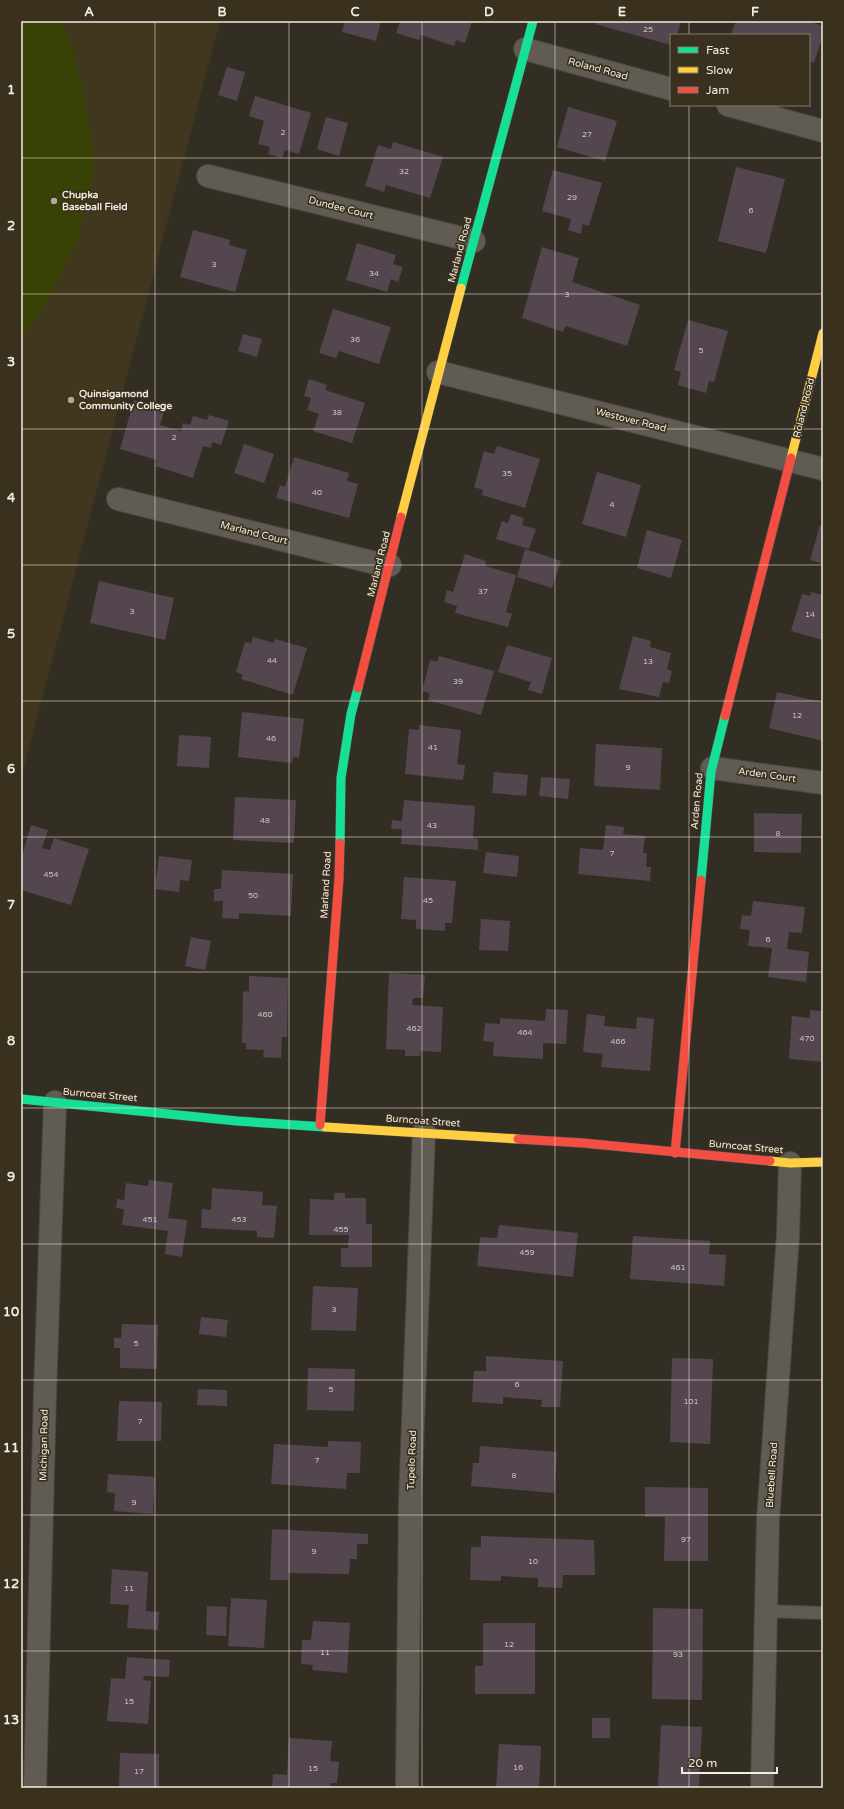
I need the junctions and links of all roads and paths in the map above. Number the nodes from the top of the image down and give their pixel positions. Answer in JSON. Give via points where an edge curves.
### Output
{"nodes":[{"id":1,"x":533,"y":21,"type":"edge"},
{"id":2,"x":525,"y":49,"type":"junction"},
{"id":3,"x":670,"y":89,"type":"edge"},
{"id":4,"x":732,"y":106,"type":"edge"},
{"id":5,"x":823,"y":131,"type":"edge"},
{"id":6,"x":208,"y":176,"type":"dead end"},
{"id":7,"x":474,"y":241,"type":"junction"},
{"id":8,"x":823,"y":333,"type":"edge"},
{"id":9,"x":438,"y":372,"type":"junction"},
{"id":10,"x":791,"y":460,"type":"junction"},
{"id":11,"x":823,"y":469,"type":"edge"},
{"id":12,"x":118,"y":499,"type":"dead end"},
{"id":13,"x":390,"y":565,"type":"junction"},
{"id":14,"x":712,"y":768,"type":"junction"},
{"id":15,"x":823,"y":783,"type":"edge"},
{"id":16,"x":21,"y":1099,"type":"edge"},
{"id":17,"x":55,"y":1102,"type":"junction"},
{"id":18,"x":320,"y":1125,"type":"junction"},
{"id":19,"x":424,"y":1132,"type":"junction"},
{"id":20,"x":675,"y":1153,"type":"junction"},
{"id":21,"x":790,"y":1162,"type":"junction"},
{"id":22,"x":823,"y":1162,"type":"edge"},
{"id":23,"x":766,"y":1611,"type":"junction"},
{"id":24,"x":823,"y":1613,"type":"edge"},
{"id":25,"x":35,"y":1788,"type":"edge"},
{"id":26,"x":406,"y":1788,"type":"edge"},
{"id":27,"x":762,"y":1788,"type":"edge"}],
"edges":[{"from":1,"to":2,"type":"street","name":"Marland Road"},
{"from":2,"to":3,"type":"street","name":"Roland Road"},
{"from":2,"to":7,"type":"street","name":"Marland Road"},
{"from":4,"to":5,"type":"street"},
{"from":6,"to":7,"type":"street","name":"Dundee Court"},
{"from":7,"to":9,"type":"street","name":"Marland Road"},
{"from":8,"to":10,"type":"street","name":"Roland Road"},
{"from":9,"to":10,"type":"street","name":"Westover Road"},
{"from":9,"to":13,"type":"street","name":"Marland Road"},
{"from":10,"to":11,"type":"street","name":"Westover Road"},
{"from":10,"to":14,"type":"street","name":"Arden Road"},
{"from":12,"to":13,"type":"street","name":"Marland Court"},
{"from":13,"to":18,"type":"street","name":"Marland Road","via":[[351,714],[341,778],[338,878]]},
{"from":14,"to":15,"type":"street","name":"Arden Court"},
{"from":14,"to":20,"type":"street","name":"Arden Road"},
{"from":16,"to":17,"type":"street","name":"Burncoat Street"},
{"from":17,"to":18,"type":"street","name":"Burncoat Street","via":[[237,1121]]},
{"from":17,"to":25,"type":"street","name":"Michigan Road"},
{"from":18,"to":19,"type":"street","name":"Burncoat Street"},
{"from":19,"to":20,"type":"street","name":"Burncoat Street","via":[[583,1143]]},
{"from":19,"to":26,"type":"street","name":"Tupelo Road","via":[[410,1502]]},
{"from":20,"to":21,"type":"street","name":"Burncoat Street"},
{"from":21,"to":22,"type":"street","name":"Burncoat Street"},
{"from":21,"to":23,"type":"street","name":"Bluebell Road","via":[[788,1236],[768,1520]]},
{"from":23,"to":24,"type":"lane"},
{"from":23,"to":27,"type":"street","name":"Bluebell Road"}]}
